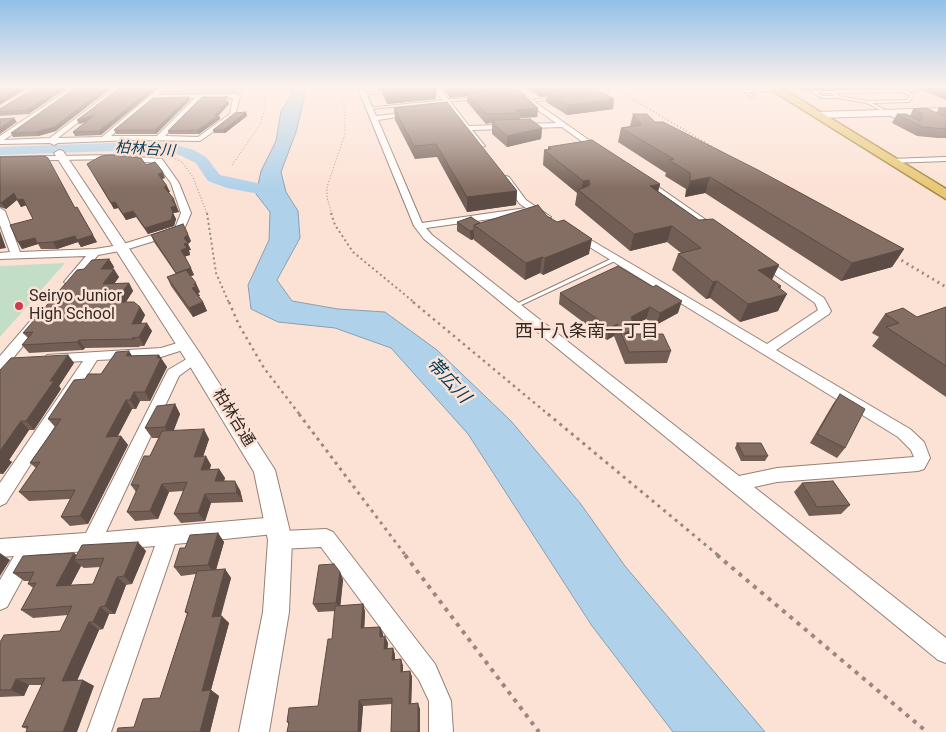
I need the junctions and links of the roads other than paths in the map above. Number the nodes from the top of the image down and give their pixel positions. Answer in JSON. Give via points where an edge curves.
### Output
{"nodes":[{"id":1,"x":28,"y":120,"type":"edge"},
{"id":2,"x":87,"y":120,"type":"edge"},
{"id":3,"x":126,"y":120,"type":"edge"},
{"id":4,"x":177,"y":120,"type":"edge"},
{"id":5,"x":226,"y":120,"type":"edge"},
{"id":6,"x":374,"y":120,"type":"edge"},
{"id":7,"x":460,"y":120,"type":"edge"},
{"id":8,"x":557,"y":120,"type":"edge"},
{"id":9,"x":830,"y":120,"type":"edge"},
{"id":10,"x":902,"y":120,"type":"edge"},
{"id":11,"x":905,"y":122,"type":"edge"},
{"id":12,"x":564,"y":125,"type":"junction"},
{"id":13,"x":467,"y":128,"type":"junction"},
{"id":14,"x":159,"y":138,"type":"junction"},
{"id":15,"x":104,"y":139,"type":"junction"},
{"id":16,"x":0,"y":140,"type":"edge"},
{"id":17,"x":57,"y":149,"type":"junction"},
{"id":18,"x":490,"y":158,"type":"edge"},
{"id":19,"x":612,"y":158,"type":"edge"},
{"id":20,"x":0,"y":159,"type":"edge"},
{"id":21,"x":946,"y":159,"type":"edge"},
{"id":22,"x":896,"y":160,"type":"junction"},
{"id":23,"x":501,"y":172,"type":"edge"},
{"id":24,"x":636,"y":175,"type":"edge"},
{"id":25,"x":946,"y":186,"type":"edge"},
{"id":26,"x":946,"y":194,"type":"edge"},
{"id":27,"x":533,"y":209,"type":"junction"},
{"id":28,"x":1,"y":215,"type":"edge"},
{"id":29,"x":419,"y":226,"type":"junction"},
{"id":30,"x":724,"y":235,"type":"edge"},
{"id":31,"x":121,"y":248,"type":"junction"},
{"id":32,"x":95,"y":252,"type":"junction"},
{"id":33,"x":16,"y":255,"type":"junction"},
{"id":34,"x":0,"y":256,"type":"edge"},
{"id":35,"x":756,"y":257,"type":"edge"},
{"id":36,"x":615,"y":259,"type":"junction"},
{"id":37,"x":64,"y":288,"type":"edge"},
{"id":38,"x":515,"y":306,"type":"junction"},
{"id":39,"x":46,"y":310,"type":"edge"},
{"id":40,"x":767,"y":350,"type":"junction"},
{"id":41,"x":189,"y":352,"type":"junction"},
{"id":42,"x":93,"y":356,"type":"junction"},
{"id":43,"x":2,"y":363,"type":"edge"},
{"id":44,"x":736,"y":484,"type":"junction"},
{"id":45,"x":0,"y":498,"type":"edge"},
{"id":46,"x":279,"y":533,"type":"junction"},
{"id":47,"x":168,"y":536,"type":"junction"},
{"id":48,"x":92,"y":541,"type":"junction"},
{"id":49,"x":30,"y":546,"type":"junction"},
{"id":50,"x":0,"y":548,"type":"edge"},
{"id":51,"x":0,"y":600,"type":"edge"},
{"id":52,"x":946,"y":652,"type":"edge"},
{"id":53,"x":99,"y":732,"type":"edge"},
{"id":54,"x":254,"y":732,"type":"edge"},
{"id":55,"x":440,"y":732,"type":"edge"}],
"edges":[{"from":1,"to":16,"type":"street"},
{"from":2,"to":17,"type":"street"},
{"from":3,"to":15,"type":"street"},
{"from":4,"to":14,"type":"street"},
{"from":5,"to":14,"type":"street","via":[[200,139]]},
{"from":6,"to":29,"type":"street"},
{"from":7,"to":13,"type":"street"},
{"from":8,"to":12,"type":"street"},
{"from":9,"to":22,"type":"highway"},
{"from":10,"to":11,"type":"lane"},
{"from":12,"to":13,"type":"street"},
{"from":12,"to":19,"type":"street"},
{"from":13,"to":18,"type":"street"},
{"from":14,"to":15,"type":"street"},
{"from":15,"to":17,"type":"street"},
{"from":16,"to":17,"type":"street"},
{"from":17,"to":20,"type":"street"},
{"from":17,"to":31,"type":"street","name":"柏林台通"},
{"from":17,"to":31,"type":"street","via":[[158,161],[175,183],[186,212],[179,230]]},
{"from":21,"to":22,"type":"street"},
{"from":22,"to":25,"type":"highway"},
{"from":22,"to":26,"type":"highway"},
{"from":23,"to":27,"type":"street","via":[[523,202]]},
{"from":24,"to":30,"type":"street"},
{"from":27,"to":29,"type":"street"},
{"from":27,"to":36,"type":"street"},
{"from":28,"to":33,"type":"street"},
{"from":29,"to":38,"type":"street","via":[[428,237]]},
{"from":31,"to":32,"type":"street"},
{"from":31,"to":41,"type":"street","name":"柏林台通"},
{"from":32,"to":33,"type":"street"},
{"from":32,"to":37,"type":"street"},
{"from":33,"to":34,"type":"street"},
{"from":35,"to":40,"type":"street","via":[[820,301],[825,311]]},
{"from":36,"to":38,"type":"lane"},
{"from":36,"to":40,"type":"street"},
{"from":38,"to":44,"type":"street"},
{"from":39,"to":43,"type":"street"},
{"from":40,"to":44,"type":"street","via":[[904,434],[918,447],[922,458],[918,464],[777,475]]},
{"from":41,"to":42,"type":"street"},
{"from":41,"to":46,"type":"street","name":"柏林台通","via":[[264,470]]},
{"from":41,"to":48,"type":"street","via":[[173,373]]},
{"from":42,"to":43,"type":"street"},
{"from":42,"to":45,"type":"street"},
{"from":44,"to":52,"type":"street"},
{"from":46,"to":47,"type":"street"},
{"from":46,"to":54,"type":"street","name":"柏林台通","via":[[276,612]]},
{"from":46,"to":55,"type":"street","via":[[326,538],[427,672],[440,701]]},
{"from":47,"to":48,"type":"street"},
{"from":47,"to":53,"type":"street"},
{"from":48,"to":49,"type":"street"},
{"from":49,"to":50,"type":"street"},
{"from":49,"to":51,"type":"street"}]}
